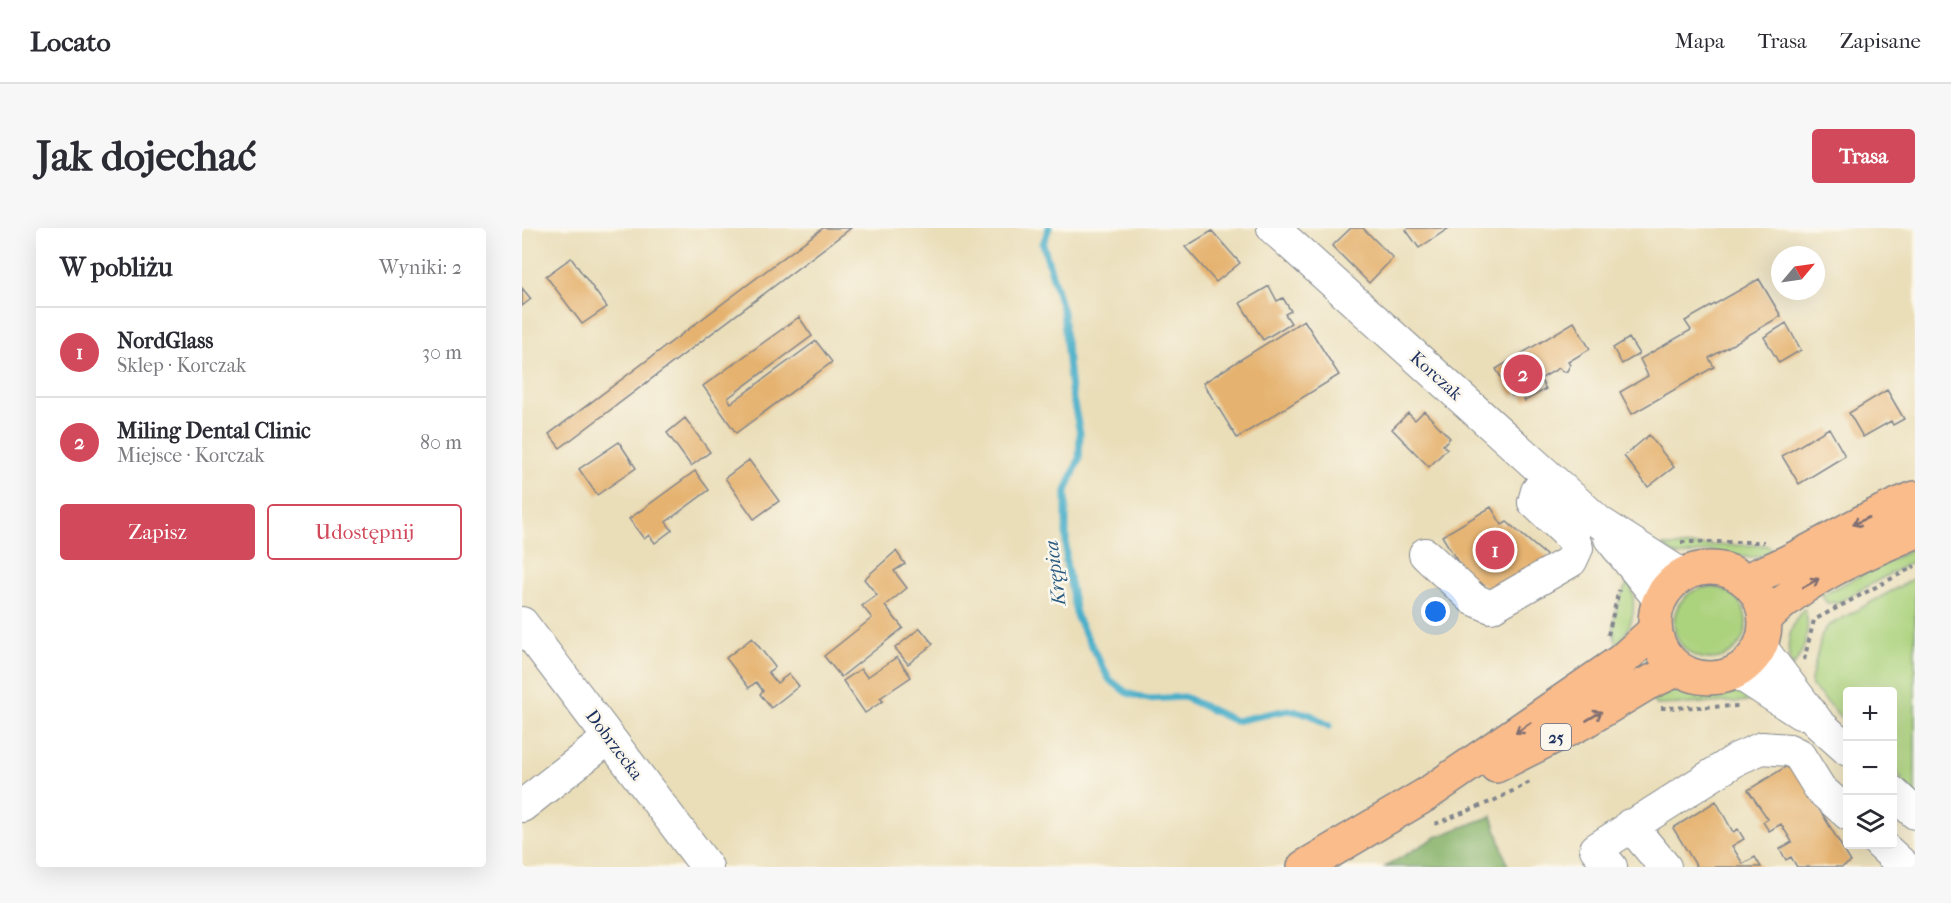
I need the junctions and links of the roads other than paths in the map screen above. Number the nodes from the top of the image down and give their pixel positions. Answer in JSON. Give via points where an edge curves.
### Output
{"nodes":[{"id":1,"x":1273,"y":228,"type":"edge"},
{"id":2,"x":1550,"y":478,"type":"junction"},
{"id":3,"x":1915,"y":498,"type":"edge"},
{"id":4,"x":1599,"y":522,"type":"junction"},
{"id":5,"x":1915,"y":532,"type":"edge"},
{"id":6,"x":1425,"y":554,"type":"dead end"},
{"id":7,"x":1682,"y":575,"type":"junction"},
{"id":8,"x":1744,"y":580,"type":"junction"},
{"id":9,"x":1659,"y":599,"type":"junction"},
{"id":10,"x":522,"y":623,"type":"edge"},
{"id":11,"x":1654,"y":631,"type":"junction"},
{"id":12,"x":1762,"y":633,"type":"junction"},
{"id":13,"x":1678,"y":669,"type":"junction"},
{"id":14,"x":1737,"y":672,"type":"junction"},
{"id":15,"x":1778,"y":686,"type":"junction"},
{"id":16,"x":609,"y":738,"type":"junction"},
{"id":17,"x":1843,"y":746,"type":"edge"},
{"id":18,"x":1427,"y":794,"type":"junction"},
{"id":19,"x":1896,"y":795,"type":"edge"},
{"id":20,"x":522,"y":806,"type":"edge"},
{"id":21,"x":1843,"y":810,"type":"edge"},
{"id":22,"x":1915,"y":813,"type":"edge"},
{"id":23,"x":1630,"y":825,"type":"junction"},
{"id":24,"x":1885,"y":849,"type":"edge"},
{"id":25,"x":707,"y":867,"type":"edge"},
{"id":26,"x":1304,"y":867,"type":"edge"},
{"id":27,"x":1611,"y":867,"type":"edge"},
{"id":28,"x":1665,"y":867,"type":"edge"},
{"id":29,"x":1905,"y":867,"type":"edge"}],
"edges":[{"from":1,"to":2,"type":"street","name":"Korczak"},
{"from":2,"to":4,"type":"street","name":"Korczak"},
{"from":2,"to":6,"type":"street","via":[[1537,491],[1534,502],[1574,540],[1576,555],[1561,567],[1491,607],[1473,599]]},
{"from":3,"to":8,"type":"main road","one_way":true},
{"from":4,"to":7,"type":"street","name":"Korczak"},
{"from":4,"to":9,"type":"street","name":"Korczak"},
{"from":12,"to":5,"type":"main road","one_way":true,"via":[[1798,591]]},
{"from":7,"to":8,"type":"main road","via":[[1720,569]]},
{"from":7,"to":9,"type":"main road"},
{"from":8,"to":12,"type":"main road","via":[[1758,597]]},
{"from":9,"to":11,"type":"main road"},
{"from":10,"to":16,"type":"street","name":"Dobrzecka"},
{"from":11,"to":13,"type":"main road","via":[[1667,659]]},
{"from":11,"to":18,"type":"main road","number":"25","one_way":true,"via":[[1622,660]]},
{"from":12,"to":14,"type":"main road","via":[[1755,656]]},
{"from":12,"to":15,"type":"street"},
{"from":13,"to":14,"type":"main road","via":[[1695,677],[1714,679]]},
{"from":18,"to":13,"type":"main road","number":"25","one_way":true,"via":[[1540,746]]},
{"from":14,"to":15,"type":"street"},
{"from":15,"to":17,"type":"street","via":[[1779,701],[1819,724]]},
{"from":16,"to":20,"type":"street"},
{"from":16,"to":25,"type":"street","name":"Dobrzecka"},
{"from":18,"to":26,"type":"main road","number":"25"},
{"from":19,"to":22,"type":"street"},
{"from":21,"to":23,"type":"street","via":[[1820,789],[1798,755],[1779,747],[1762,748]]},
{"from":23,"to":27,"type":"street","via":[[1596,849]]},
{"from":23,"to":28,"type":"street"},
{"from":24,"to":29,"type":"street"}]}
